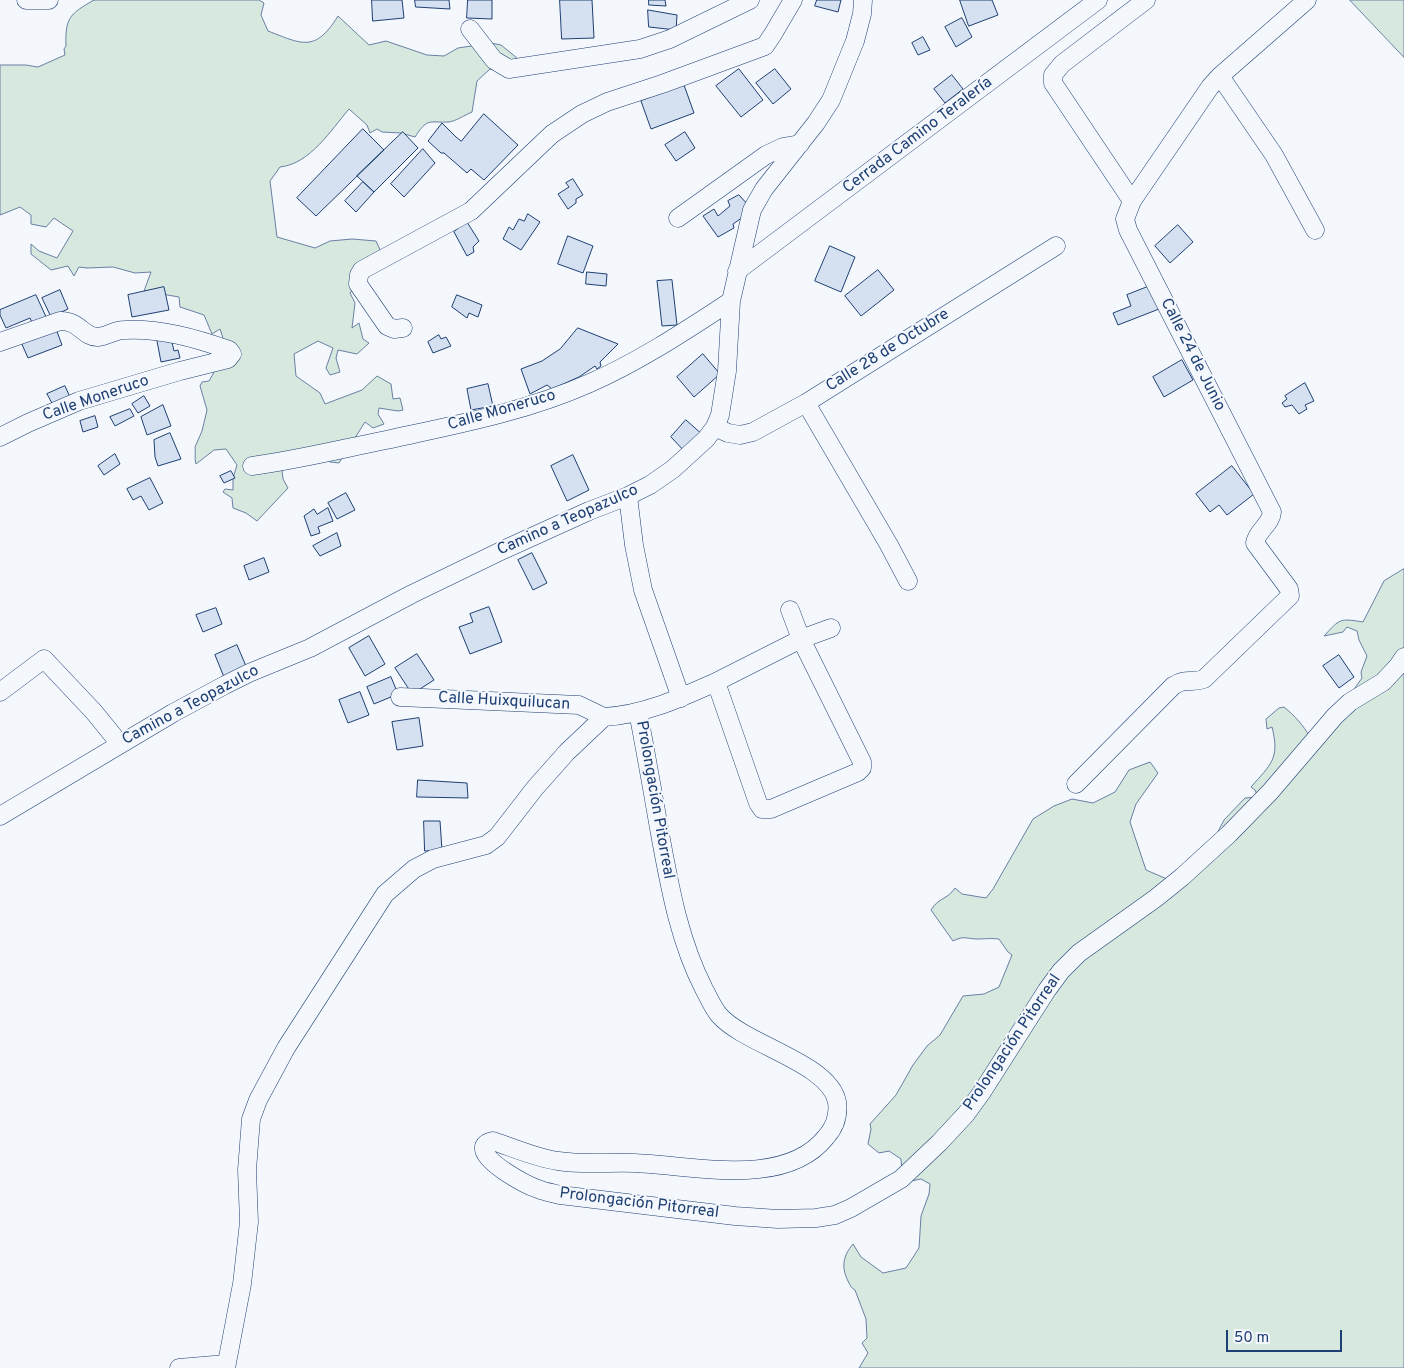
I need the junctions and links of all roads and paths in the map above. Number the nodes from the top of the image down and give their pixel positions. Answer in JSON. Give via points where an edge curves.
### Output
{"nodes":[{"id":1,"x":26,"y":0,"type":"edge"},
{"id":2,"x":49,"y":0,"type":"edge"},
{"id":3,"x":750,"y":0,"type":"edge"},
{"id":4,"x":793,"y":0,"type":"edge"},
{"id":5,"x":863,"y":0,"type":"edge"},
{"id":6,"x":1098,"y":0,"type":"edge"},
{"id":7,"x":1146,"y":0,"type":"edge"},
{"id":8,"x":1307,"y":0,"type":"edge"},
{"id":9,"x":470,"y":29,"type":"dead end"},
{"id":10,"x":1220,"y":76,"type":"junction"},
{"id":11,"x":800,"y":144,"type":"junction"},
{"id":12,"x":1132,"y":201,"type":"junction"},
{"id":13,"x":678,"y":218,"type":"dead end"},
{"id":14,"x":1315,"y":230,"type":"dead end"},
{"id":15,"x":1056,"y":246,"type":"dead end"},
{"id":16,"x":738,"y":271,"type":"junction"},
{"id":17,"x":731,"y":302,"type":"junction"},
{"id":18,"x":403,"y":328,"type":"dead end"},
{"id":19,"x":0,"y":342,"type":"edge"},
{"id":20,"x":806,"y":403,"type":"junction"},
{"id":21,"x":715,"y":427,"type":"junction"},
{"id":22,"x":0,"y":438,"type":"edge"},
{"id":23,"x":252,"y":466,"type":"dead end"},
{"id":24,"x":628,"y":496,"type":"junction"},
{"id":25,"x":908,"y":581,"type":"dead end"},
{"id":26,"x":790,"y":610,"type":"dead end"},
{"id":27,"x":831,"y":628,"type":"dead end"},
{"id":28,"x":801,"y":639,"type":"junction"},
{"id":29,"x":1404,"y":658,"type":"edge"},
{"id":30,"x":718,"y":686,"type":"junction"},
{"id":31,"x":0,"y":692,"type":"edge"},
{"id":32,"x":400,"y":697,"type":"dead end"},
{"id":33,"x":681,"y":698,"type":"junction"},
{"id":34,"x":638,"y":712,"type":"junction"},
{"id":35,"x":604,"y":717,"type":"junction"},
{"id":36,"x":120,"y":744,"type":"junction"},
{"id":37,"x":1076,"y":784,"type":"dead end"},
{"id":38,"x":0,"y":816,"type":"edge"},
{"id":39,"x":226,"y":1366,"type":"edge"},
{"id":40,"x":179,"y":1368,"type":"edge"}],
"edges":[{"from":1,"to":2,"type":"street"},
{"from":3,"to":9,"type":"street","via":[[640,49],[509,69],[494,60]]},
{"from":4,"to":18,"type":"street","via":[[765,46],[607,102],[582,114],[552,134],[471,210],[362,270],[358,284],[388,326]]},
{"from":5,"to":11,"type":"street","name":"Camino a Teopazulco","via":[[855,41],[843,74],[831,100]]},
{"from":6,"to":16,"type":"street","name":"Cerrada Camino Teralería"},
{"from":7,"to":12,"type":"street","via":[[1062,64],[1053,75],[1053,83]]},
{"from":8,"to":10,"type":"street"},
{"from":10,"to":12,"type":"street"},
{"from":10,"to":14,"type":"street","via":[[1274,154]]},
{"from":11,"to":13,"type":"street","via":[[766,154]]},
{"from":11,"to":16,"type":"street","name":"Camino a Teopazulco","via":[[764,189],[752,210]]},
{"from":12,"to":37,"type":"street","name":"Calle 24 de Junio","via":[[1125,219],[1128,230],[1272,512],[1270,521],[1255,542],[1289,589],[1290,596],[1204,680],[1180,681],[1172,686]]},
{"from":15,"to":20,"type":"street","name":"Calle 28 de Octubre"},
{"from":16,"to":17,"type":"street","name":"Camino a Teopazulco"},
{"from":17,"to":21,"type":"street","name":"Camino a Teopazulco","via":[[727,371]]},
{"from":17,"to":23,"type":"street","name":"Calle Moneruco","via":[[629,365],[589,384],[512,411],[311,457]]},
{"from":19,"to":22,"type":"street","name":"Calle Moneruco","via":[[68,320],[98,337],[121,330],[188,336],[229,350],[232,354],[224,360],[78,401]]},
{"from":20,"to":21,"type":"street","name":"Calle 28 de Octubre","via":[[752,432],[728,434]]},
{"from":20,"to":25,"type":"street"},
{"from":21,"to":24,"type":"street","name":"Camino a Teopazulco","via":[[673,469]]},
{"from":24,"to":33,"type":"street","via":[[643,590]]},
{"from":24,"to":36,"type":"street","name":"Camino a Teopazulco","via":[[529,538],[310,648],[249,673],[202,696]]},
{"from":26,"to":28,"type":"street"},
{"from":27,"to":28,"type":"street"},
{"from":28,"to":30,"type":"street"},
{"from":28,"to":30,"type":"street","via":[[862,762],[862,768],[854,775],[771,809],[762,809]]},
{"from":29,"to":34,"type":"street","name":"Prolongación Pitorreal","via":[[1383,682],[1350,702],[1335,716],[1270,792],[1216,847],[1061,971],[971,1107],[921,1160],[880,1192],[835,1215],[816,1218],[735,1216],[560,1195],[520,1180],[488,1158],[484,1150],[485,1145],[493,1141],[561,1162],[740,1170],[785,1164],[803,1157],[820,1145],[833,1129],[837,1100],[829,1086],[803,1066],[734,1030],[719,1015],[697,975],[672,899]]},
{"from":30,"to":33,"type":"street"},
{"from":31,"to":36,"type":"street","via":[[44,659]]},
{"from":32,"to":35,"type":"street","name":"Calle Huixquilucan","via":[[580,705]]},
{"from":33,"to":34,"type":"street"},
{"from":34,"to":35,"type":"street"},
{"from":35,"to":39,"type":"street","via":[[535,788],[496,837],[486,845],[433,859],[385,894],[286,1048],[251,1119],[247,1170],[249,1222]]},
{"from":36,"to":38,"type":"street","name":"Camino a Teopazulco"},
{"from":39,"to":40,"type":"street"}]}
